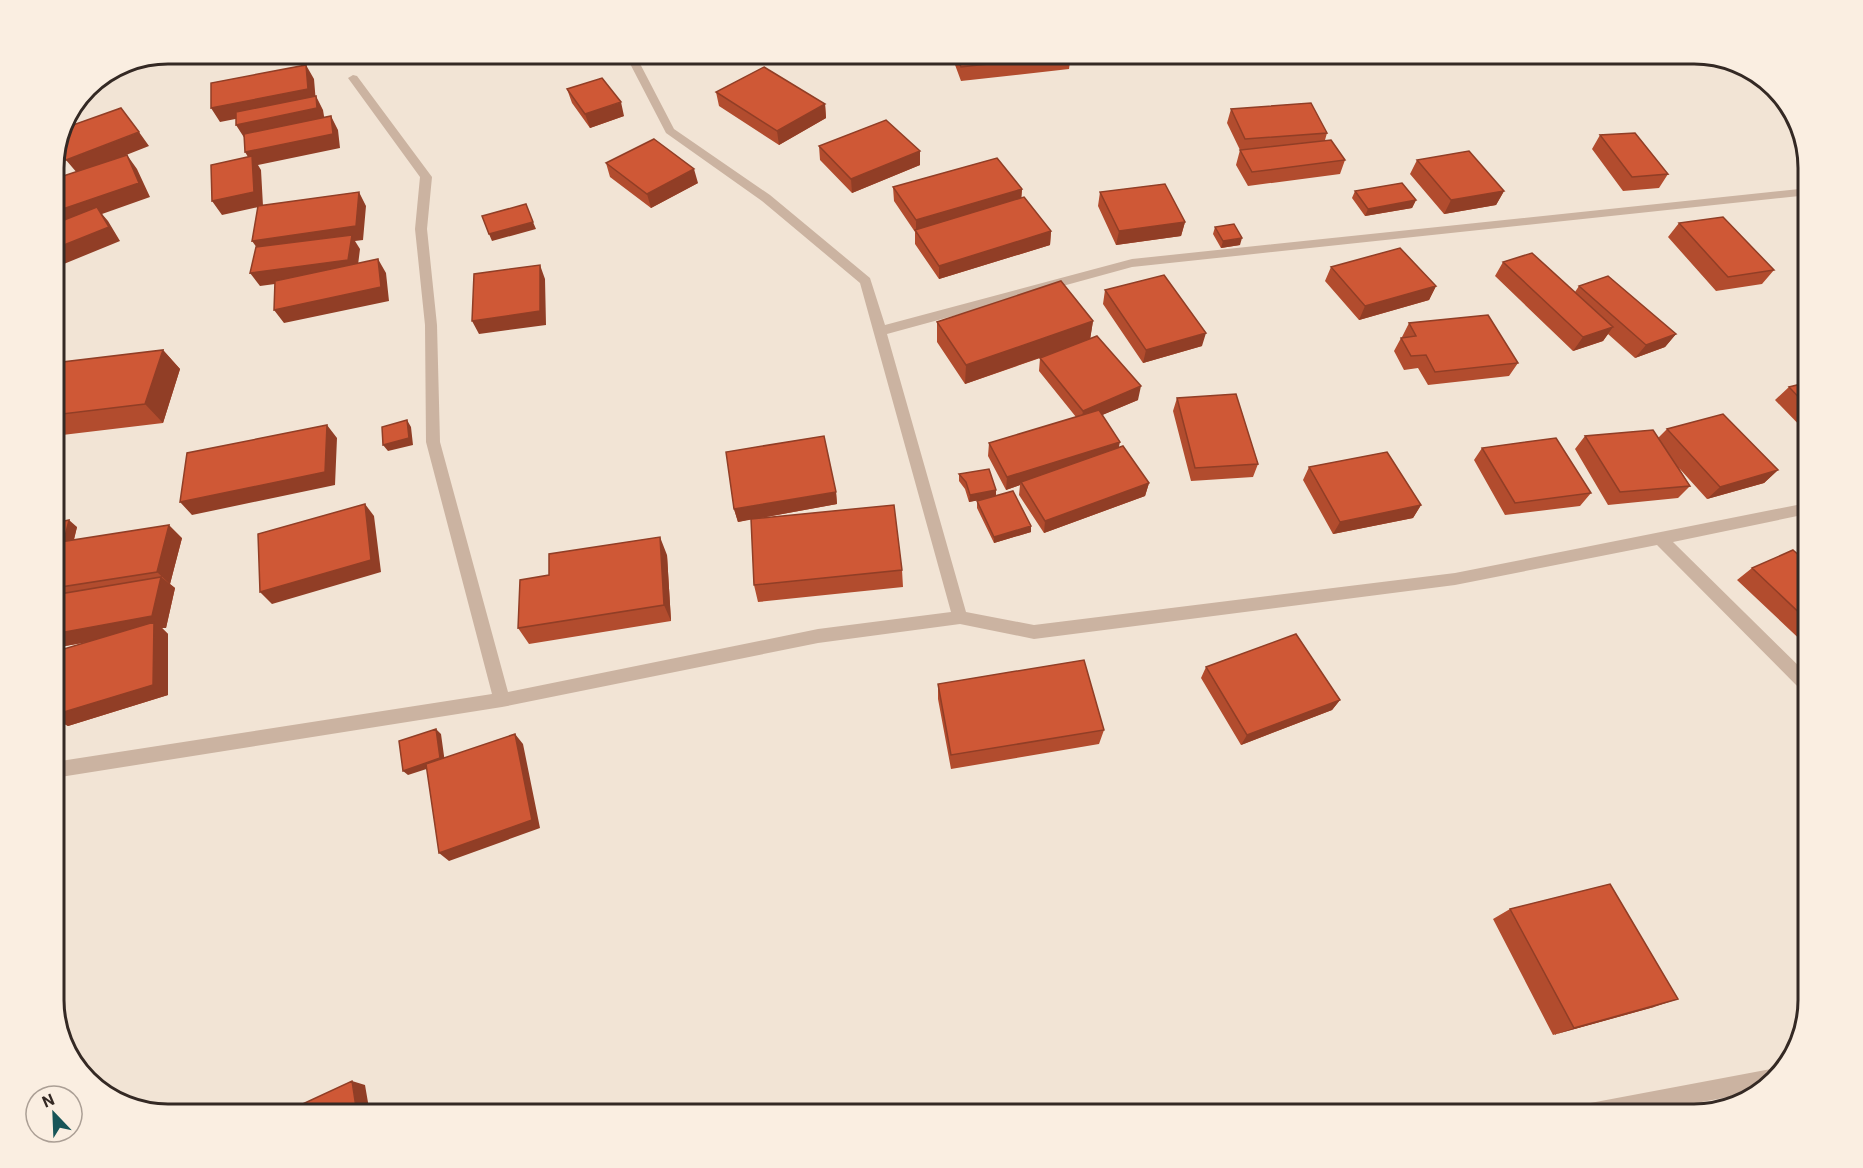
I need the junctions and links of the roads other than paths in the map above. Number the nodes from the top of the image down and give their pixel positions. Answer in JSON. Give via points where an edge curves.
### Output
{"nodes":[{"id":1,"x":635,"y":64,"type":"edge"},
{"id":2,"x":353,"y":78,"type":"dead end"},
{"id":3,"x":1798,"y":192,"type":"edge"},
{"id":4,"x":880,"y":331,"type":"junction"},
{"id":5,"x":1798,"y":511,"type":"edge"},
{"id":6,"x":1660,"y":538,"type":"junction"},
{"id":7,"x":960,"y":617,"type":"junction"},
{"id":8,"x":1798,"y":676,"type":"edge"},
{"id":9,"x":502,"y":700,"type":"junction"},
{"id":10,"x":65,"y":768,"type":"edge"},
{"id":11,"x":1757,"y":1083,"type":"edge"},
{"id":12,"x":1640,"y":1104,"type":"edge"}],
"edges":[{"from":1,"to":4,"type":"street","via":[[669,131],[766,198],[866,281]]},
{"from":2,"to":9,"type":"street","via":[[426,177],[421,229],[431,325],[433,441]]},
{"from":3,"to":4,"type":"street","via":[[1132,263]]},
{"from":4,"to":7,"type":"street"},
{"from":5,"to":6,"type":"street"},
{"from":6,"to":7,"type":"street","via":[[1455,579],[1034,632]]},
{"from":6,"to":8,"type":"street"},
{"from":7,"to":9,"type":"street","via":[[818,636]]},
{"from":9,"to":10,"type":"street"},
{"from":11,"to":12,"type":"street"}]}
